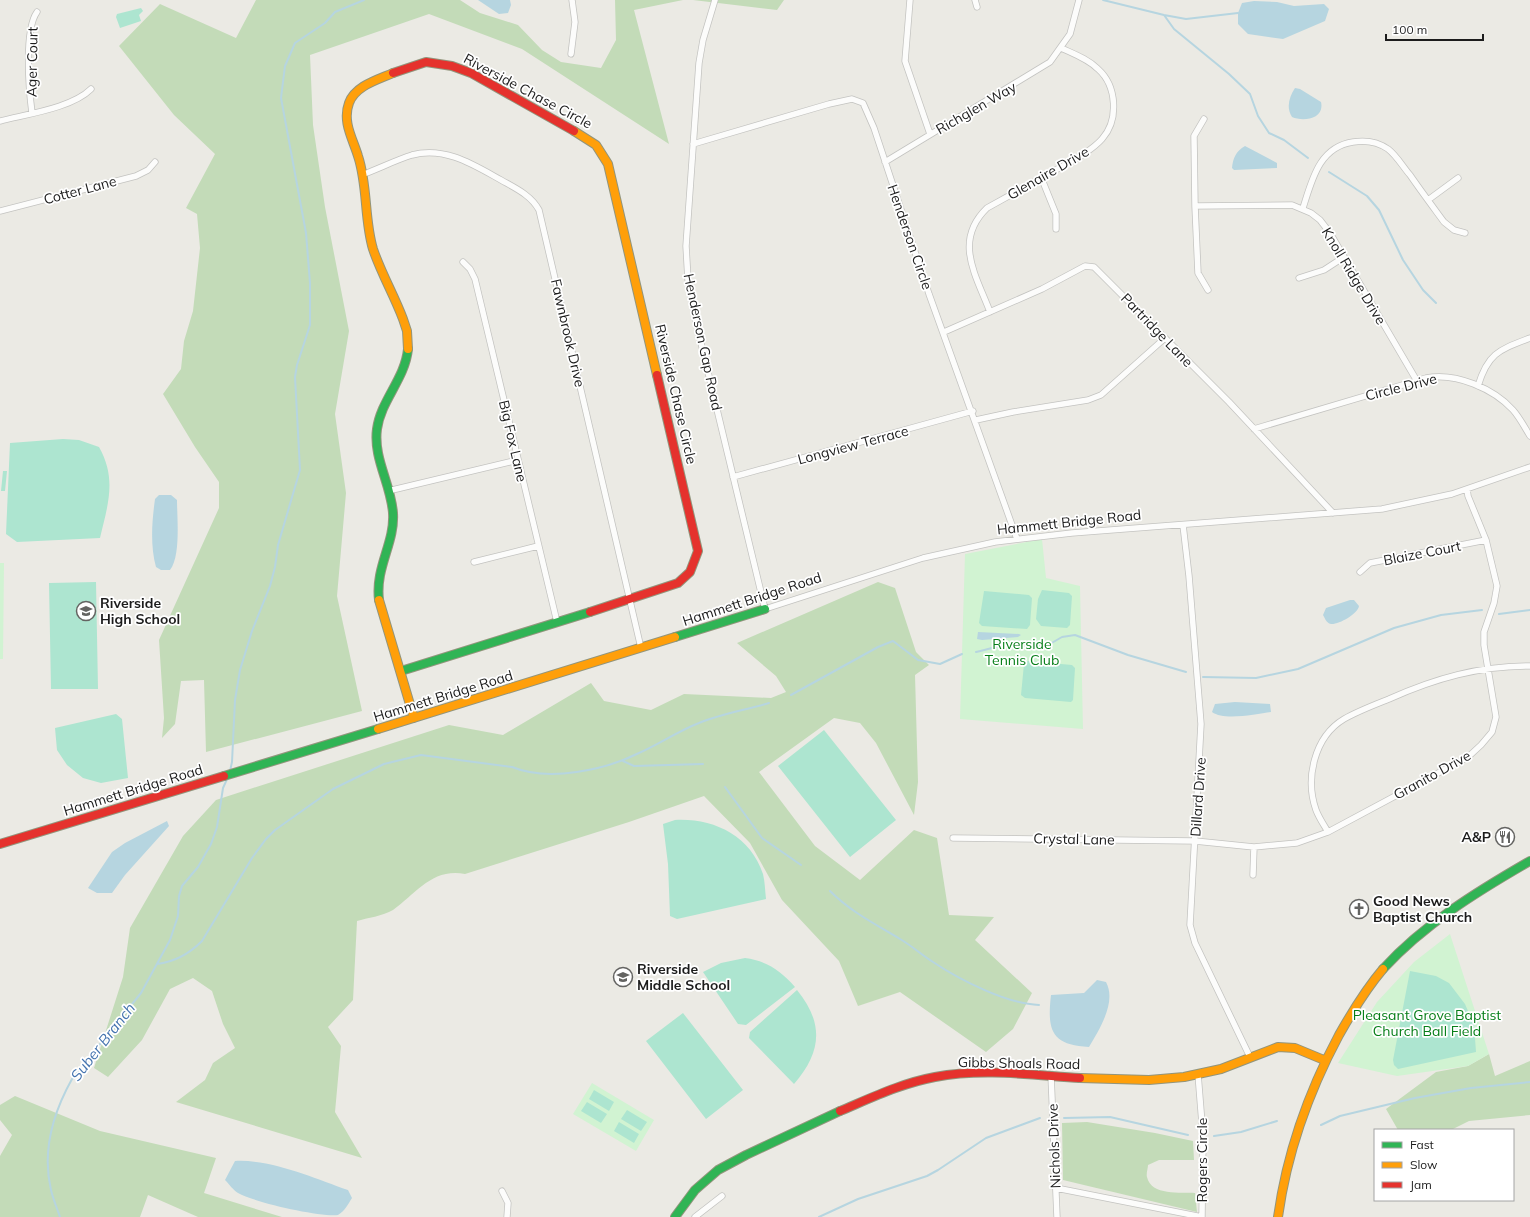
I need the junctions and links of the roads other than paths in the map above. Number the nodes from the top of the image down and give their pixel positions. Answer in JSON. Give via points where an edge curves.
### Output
{"nodes":[{"id":1,"x":572,"y":0,"type":"edge"},
{"id":2,"x":715,"y":0,"type":"edge"},
{"id":3,"x":910,"y":0,"type":"edge"},
{"id":4,"x":975,"y":0,"type":"edge"},
{"id":5,"x":1079,"y":0,"type":"edge"},
{"id":6,"x":977,"y":7,"type":"dead end"},
{"id":7,"x":37,"y":12,"type":"dead end"},
{"id":8,"x":1061,"y":48,"type":"junction"},
{"id":9,"x":571,"y":54,"type":"dead end"},
{"id":10,"x":91,"y":89,"type":"dead end"},
{"id":11,"x":32,"y":113,"type":"junction"},
{"id":12,"x":1204,"y":119,"type":"dead end"},
{"id":13,"x":0,"y":121,"type":"edge"},
{"id":14,"x":930,"y":134,"type":"junction"},
{"id":15,"x":693,"y":144,"type":"junction"},
{"id":16,"x":155,"y":162,"type":"dead end"},
{"id":17,"x":885,"y":162,"type":"junction"},
{"id":18,"x":364,"y":174,"type":"junction"},
{"id":19,"x":1041,"y":177,"type":"junction"},
{"id":20,"x":1458,"y":178,"type":"dead end"},
{"id":21,"x":1428,"y":200,"type":"junction"},
{"id":22,"x":1195,"y":206,"type":"junction"},
{"id":23,"x":1303,"y":208,"type":"junction"},
{"id":24,"x":0,"y":211,"type":"edge"},
{"id":25,"x":1056,"y":229,"type":"dead end"},
{"id":26,"x":1465,"y":233,"type":"dead end"},
{"id":27,"x":1344,"y":257,"type":"junction"},
{"id":28,"x":464,"y":262,"type":"dead end"},
{"id":29,"x":1299,"y":278,"type":"dead end"},
{"id":30,"x":1208,"y":290,"type":"dead end"},
{"id":31,"x":990,"y":312,"type":"junction"},
{"id":32,"x":944,"y":332,"type":"junction"},
{"id":33,"x":1165,"y":338,"type":"junction"},
{"id":34,"x":1530,"y":338,"type":"edge"},
{"id":35,"x":1417,"y":381,"type":"junction"},
{"id":36,"x":1478,"y":386,"type":"junction"},
{"id":37,"x":973,"y":411,"type":"junction"},
{"id":38,"x":976,"y":420,"type":"junction"},
{"id":39,"x":1254,"y":429,"type":"junction"},
{"id":40,"x":1530,"y":436,"type":"edge"},
{"id":41,"x":518,"y":460,"type":"junction"},
{"id":42,"x":1530,"y":466,"type":"edge"},
{"id":43,"x":733,"y":476,"type":"junction"},
{"id":44,"x":1468,"y":489,"type":"junction"},
{"id":45,"x":388,"y":491,"type":"junction"},
{"id":46,"x":1333,"y":513,"type":"junction"},
{"id":47,"x":1183,"y":525,"type":"junction"},
{"id":48,"x":1018,"y":539,"type":"junction"},
{"id":49,"x":1486,"y":540,"type":"junction"},
{"id":50,"x":538,"y":546,"type":"junction"},
{"id":51,"x":474,"y":562,"type":"dead end"},
{"id":52,"x":1360,"y":572,"type":"dead end"},
{"id":53,"x":631,"y":599,"type":"junction"},
{"id":54,"x":765,"y":609,"type":"junction"},
{"id":55,"x":557,"y":622,"type":"junction"},
{"id":56,"x":641,"y":648,"type":"junction"},
{"id":57,"x":1530,"y":666,"type":"edge"},
{"id":58,"x":1488,"y":668,"type":"junction"},
{"id":59,"x":401,"y":671,"type":"junction"},
{"id":60,"x":414,"y":718,"type":"junction"},
{"id":61,"x":1328,"y":832,"type":"junction"},
{"id":62,"x":953,"y":838,"type":"dead end"},
{"id":63,"x":1194,"y":841,"type":"junction"},
{"id":64,"x":0,"y":844,"type":"edge"},
{"id":65,"x":1254,"y":846,"type":"junction"},
{"id":66,"x":1530,"y":861,"type":"edge"},
{"id":67,"x":1253,"y":876,"type":"dead end"},
{"id":68,"x":1250,"y":1057,"type":"junction"},
{"id":69,"x":1324,"y":1060,"type":"junction"},
{"id":70,"x":1198,"y":1074,"type":"junction"},
{"id":71,"x":1051,"y":1075,"type":"junction"},
{"id":72,"x":1056,"y":1188,"type":"junction"},
{"id":73,"x":502,"y":1191,"type":"dead end"},
{"id":74,"x":722,"y":1196,"type":"dead end"},
{"id":75,"x":507,"y":1217,"type":"edge"},
{"id":76,"x":675,"y":1217,"type":"edge"},
{"id":77,"x":695,"y":1217,"type":"edge"},
{"id":78,"x":1057,"y":1217,"type":"edge"},
{"id":79,"x":1278,"y":1217,"type":"edge"}],
"edges":[{"from":1,"to":9,"type":"street","via":[[575,22]]},
{"from":2,"to":15,"type":"street","name":"Henderson Gap Road","via":[[700,52]]},
{"from":3,"to":14,"type":"street","via":[[905,61]]},
{"from":4,"to":6,"type":"street"},
{"from":5,"to":8,"type":"street","name":"Richglen Way","via":[[1070,34]]},
{"from":7,"to":11,"type":"street","name":"Ager Court","via":[[30,31]]},
{"from":8,"to":14,"type":"street","name":"Richglen Way","via":[[1053,60],[1042,69]]},
{"from":8,"to":19,"type":"street","name":"Glenaire Drive","via":[[1089,61],[1100,70],[1112,90],[1113,115],[1103,138],[1095,146]]},
{"from":10,"to":11,"type":"street","via":[[77,100]]},
{"from":11,"to":13,"type":"street"},
{"from":12,"to":22,"type":"street","via":[[1194,136]]},
{"from":14,"to":17,"type":"street","name":"Richglen Way"},
{"from":15,"to":17,"type":"street","name":"Henderson Circle","via":[[829,104],[855,99],[867,107]]},
{"from":15,"to":43,"type":"street","name":"Henderson Gap Road","via":[[686,270]]},
{"from":16,"to":24,"type":"street","name":"Cotter Lane","via":[[148,170],[136,176]]},
{"from":17,"to":32,"type":"street","name":"Henderson Circle"},
{"from":18,"to":45,"type":"street","name":"Riverside Chase Circle","via":[[372,246],[403,318],[408,340],[404,370],[377,428],[377,444]]},
{"from":18,"to":53,"type":"street","name":"Fawnbrook Drive","via":[[414,155],[443,154],[471,163],[517,189],[536,204]]},
{"from":18,"to":53,"type":"street","name":"Riverside Chase Circle","via":[[347,124],[346,110],[349,101],[365,86],[420,63],[441,63],[459,68],[586,136],[602,151],[608,164],[698,544],[697,560],[686,578],[673,586]]},
{"from":19,"to":25,"type":"street","via":[[1056,214]]},
{"from":19,"to":31,"type":"street","name":"Glenaire Drive","via":[[986,208],[978,216],[972,229],[969,258]]},
{"from":20,"to":21,"type":"street"},
{"from":21,"to":23,"type":"street","via":[[1388,150],[1368,141],[1357,141],[1334,148],[1324,157],[1312,178]]},
{"from":21,"to":26,"type":"street","via":[[1444,222],[1454,230]]},
{"from":22,"to":23,"type":"street","name":"Knoll Ridge Drive"},
{"from":22,"to":30,"type":"street","via":[[1198,273]]},
{"from":23,"to":27,"type":"street","name":"Knoll Ridge Drive","via":[[1320,220]]},
{"from":27,"to":29,"type":"street","via":[[1324,270]]},
{"from":27,"to":35,"type":"street","name":"Knoll Ridge Drive"},
{"from":28,"to":41,"type":"street","name":"Big Fox Lane","via":[[475,279]]},
{"from":31,"to":32,"type":"street","name":"Partridge Lane"},
{"from":31,"to":33,"type":"street","name":"Partridge Lane","via":[[1090,265],[1097,269]]},
{"from":32,"to":37,"type":"street","name":"Henderson Circle"},
{"from":33,"to":38,"type":"street","via":[[1101,395],[1088,400]]},
{"from":33,"to":39,"type":"street","name":"Partridge Lane"},
{"from":34,"to":36,"type":"street","via":[[1493,356],[1485,366]]},
{"from":35,"to":36,"type":"street","name":"Circle Drive","via":[[1445,376]]},
{"from":35,"to":39,"type":"street","name":"Circle Drive"},
{"from":36,"to":40,"type":"street","name":"Circle Drive","via":[[1508,405]]},
{"from":37,"to":38,"type":"street","name":"Henderson Circle"},
{"from":37,"to":43,"type":"street","name":"Longview Terrace"},
{"from":38,"to":48,"type":"street","name":"Henderson Circle"},
{"from":39,"to":46,"type":"street","name":"Partridge Lane"},
{"from":41,"to":45,"type":"street"},
{"from":41,"to":50,"type":"street","name":"Big Fox Lane"},
{"from":42,"to":44,"type":"street","name":"Hammett Bridge Road"},
{"from":43,"to":54,"type":"street","name":"Henderson Gap Road"},
{"from":44,"to":46,"type":"street","name":"Hammett Bridge Road","via":[[1405,505]]},
{"from":44,"to":49,"type":"street","name":"Granito Drive","via":[[1468,496]]},
{"from":45,"to":59,"type":"street","name":"Riverside Chase Circle","via":[[393,520],[378,571],[377,588]]},
{"from":46,"to":47,"type":"street","name":"Hammett Bridge Road"},
{"from":47,"to":48,"type":"street","name":"Hammett Bridge Road"},
{"from":47,"to":63,"type":"street","name":"Dillard Drive","via":[[1201,724]]},
{"from":48,"to":54,"type":"street","name":"Hammett Bridge Road","via":[[923,558]]},
{"from":49,"to":52,"type":"street","name":"Blaize Court","via":[[1370,563]]},
{"from":49,"to":58,"type":"street","name":"Granito Drive","via":[[1497,586],[1484,632]]},
{"from":50,"to":51,"type":"street"},
{"from":50,"to":55,"type":"street","name":"Big Fox Lane"},
{"from":53,"to":55,"type":"street","name":"Riverside Chase Circle"},
{"from":53,"to":56,"type":"street","name":"Fawnbrook Drive"},
{"from":54,"to":56,"type":"street","name":"Hammett Bridge Road"},
{"from":55,"to":59,"type":"street","name":"Riverside Chase Circle"},
{"from":56,"to":60,"type":"street","name":"Hammett Bridge Road"},
{"from":57,"to":58,"type":"street"},
{"from":58,"to":61,"type":"street","name":"Granito Drive","via":[[1496,717],[1492,732],[1481,745],[1468,757]]},
{"from":58,"to":61,"type":"street","via":[[1445,677],[1413,688],[1344,719],[1330,731],[1318,749],[1314,761],[1311,788],[1317,811]]},
{"from":59,"to":60,"type":"street","name":"Riverside Chase Circle"},
{"from":60,"to":64,"type":"street","name":"Hammett Bridge Road"},
{"from":61,"to":65,"type":"street","name":"Granito Drive","via":[[1297,843]]},
{"from":62,"to":63,"type":"street","name":"Crystal Lane"},
{"from":63,"to":65,"type":"street","name":"Granito Drive"},
{"from":63,"to":68,"type":"street","name":"Dillard Drive","via":[[1191,932]]},
{"from":65,"to":67,"type":"street"},
{"from":66,"to":69,"type":"street","via":[[1465,900],[1424,931],[1386,966],[1360,998]]},
{"from":68,"to":69,"type":"street","name":"Gibbs Shoals Road","via":[[1262,1051],[1284,1047],[1305,1050]]},
{"from":68,"to":70,"type":"street","name":"Gibbs Shoals Road","via":[[1224,1068]]},
{"from":69,"to":79,"type":"street","via":[[1295,1132],[1284,1176]]},
{"from":70,"to":71,"type":"street","name":"Gibbs Shoals Road","via":[[1150,1080]]},
{"from":70,"to":72,"type":"street","name":"Rogers Circle","via":[[1203,1136],[1202,1217]]},
{"from":71,"to":72,"type":"street","name":"Nichols Drive"},
{"from":71,"to":76,"type":"street","name":"Gibbs Shoals Road","via":[[949,1075],[892,1089],[797,1130],[723,1167],[692,1190]]},
{"from":72,"to":78,"type":"street","name":"Nichols Drive"},
{"from":73,"to":75,"type":"street","via":[[508,1203]]},
{"from":74,"to":77,"type":"street"}]}
